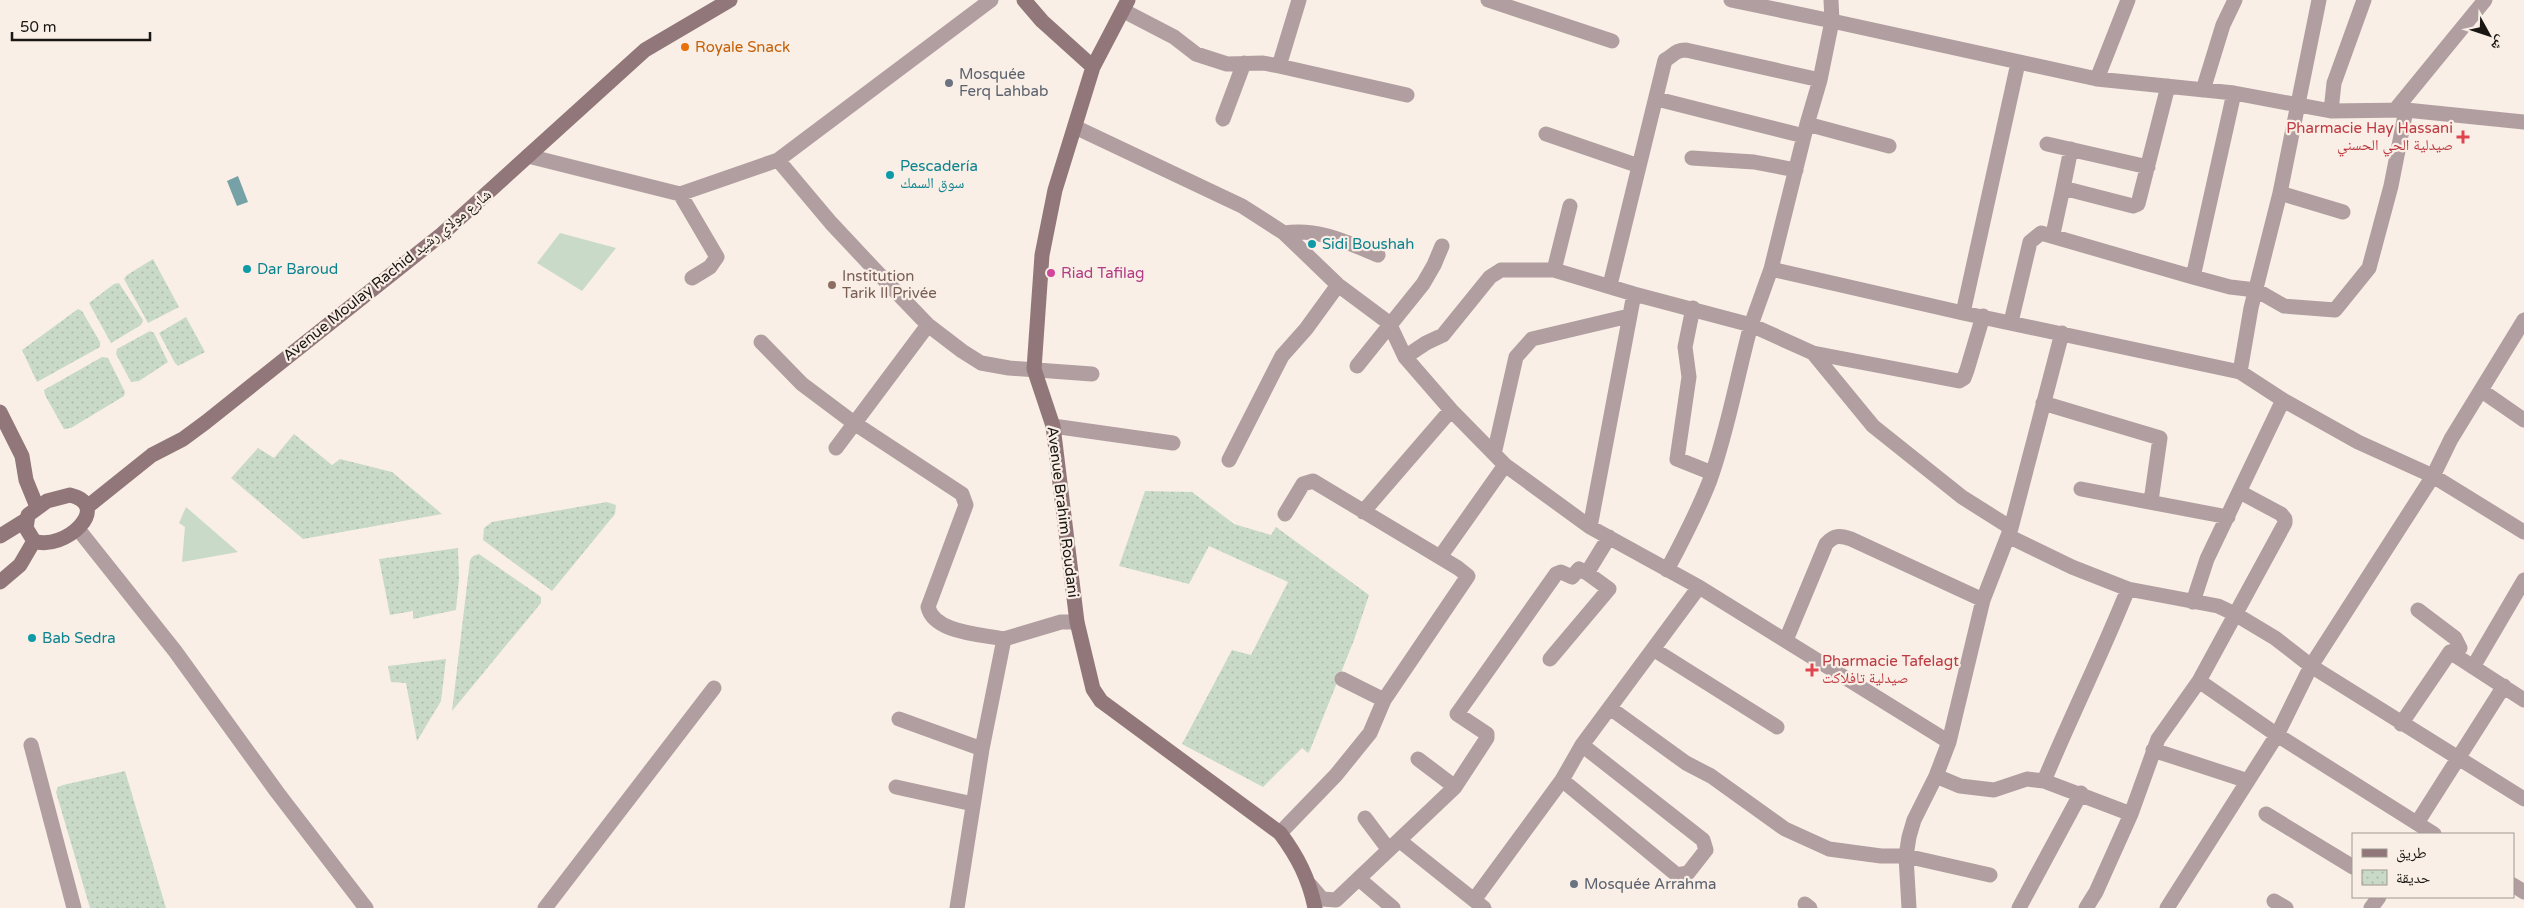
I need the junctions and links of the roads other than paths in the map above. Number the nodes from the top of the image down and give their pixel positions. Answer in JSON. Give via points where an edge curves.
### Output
{"nodes":[{"id":1,"x":730,"y":0,"type":"edge"},
{"id":2,"x":991,"y":0,"type":"edge"},
{"id":3,"x":1024,"y":0,"type":"edge"},
{"id":4,"x":1299,"y":0,"type":"edge"},
{"id":5,"x":1488,"y":0,"type":"edge"},
{"id":6,"x":1731,"y":0,"type":"edge"},
{"id":7,"x":1831,"y":0,"type":"edge"},
{"id":8,"x":2128,"y":0,"type":"edge"},
{"id":9,"x":2235,"y":0,"type":"edge"},
{"id":10,"x":2319,"y":0,"type":"edge"},
{"id":11,"x":2364,"y":0,"type":"edge"},
{"id":12,"x":2485,"y":0,"type":"edge"},
{"id":13,"x":1126,"y":6,"type":"edge"},
{"id":14,"x":1832,"y":21,"type":"junction"},
{"id":15,"x":1612,"y":41,"type":"dead end"},
{"id":16,"x":1244,"y":63,"type":"junction"},
{"id":17,"x":2018,"y":63,"type":"junction"},
{"id":18,"x":1279,"y":66,"type":"junction"},
{"id":19,"x":1093,"y":67,"type":"junction"},
{"id":20,"x":2097,"y":79,"type":"junction"},
{"id":21,"x":1820,"y":80,"type":"junction"},
{"id":22,"x":2168,"y":86,"type":"junction"},
{"id":23,"x":2203,"y":90,"type":"junction"},
{"id":24,"x":2234,"y":93,"type":"junction"},
{"id":25,"x":1407,"y":95,"type":"dead end"},
{"id":26,"x":1657,"y":99,"type":"junction"},
{"id":27,"x":2298,"y":106,"type":"junction"},
{"id":28,"x":2400,"y":110,"type":"junction"},
{"id":29,"x":2331,"y":111,"type":"junction"},
{"id":30,"x":1223,"y":119,"type":"dead end"},
{"id":31,"x":2524,"y":122,"type":"edge"},
{"id":32,"x":1075,"y":127,"type":"junction"},
{"id":33,"x":1805,"y":130,"type":"junction"},
{"id":34,"x":1546,"y":134,"type":"dead end"},
{"id":35,"x":2047,"y":144,"type":"dead end"},
{"id":36,"x":1889,"y":146,"type":"dead end"},
{"id":37,"x":2071,"y":149,"type":"junction"},
{"id":38,"x":528,"y":156,"type":"junction"},
{"id":39,"x":1692,"y":158,"type":"dead end"},
{"id":40,"x":778,"y":160,"type":"junction"},
{"id":41,"x":1639,"y":166,"type":"junction"},
{"id":42,"x":2148,"y":167,"type":"junction"},
{"id":43,"x":1796,"y":170,"type":"junction"},
{"id":44,"x":2063,"y":188,"type":"junction"},
{"id":45,"x":2280,"y":193,"type":"junction"},
{"id":46,"x":680,"y":194,"type":"junction"},
{"id":47,"x":1570,"y":206,"type":"dead end"},
{"id":48,"x":2343,"y":212,"type":"dead end"},
{"id":49,"x":1284,"y":233,"type":"junction"},
{"id":50,"x":2052,"y":234,"type":"junction"},
{"id":51,"x":1442,"y":246,"type":"dead end"},
{"id":52,"x":1378,"y":255,"type":"dead end"},
{"id":53,"x":1771,"y":268,"type":"junction"},
{"id":54,"x":1554,"y":270,"type":"junction"},
{"id":55,"x":2193,"y":277,"type":"junction"},
{"id":56,"x":692,"y":278,"type":"dead end"},
{"id":57,"x":1338,"y":285,"type":"junction"},
{"id":58,"x":1610,"y":285,"type":"junction"},
{"id":59,"x":2256,"y":290,"type":"junction"},
{"id":60,"x":1634,"y":294,"type":"junction"},
{"id":61,"x":1693,"y":308,"type":"junction"},
{"id":62,"x":1963,"y":313,"type":"junction"},
{"id":63,"x":1629,"y":316,"type":"junction"},
{"id":64,"x":1983,"y":316,"type":"junction"},
{"id":65,"x":2524,"y":320,"type":"edge"},
{"id":66,"x":2011,"y":322,"type":"junction"},
{"id":67,"x":1390,"y":323,"type":"junction"},
{"id":68,"x":928,"y":325,"type":"junction"},
{"id":69,"x":1752,"y":325,"type":"junction"},
{"id":70,"x":2062,"y":333,"type":"junction"},
{"id":71,"x":761,"y":342,"type":"dead end"},
{"id":72,"x":1813,"y":353,"type":"junction"},
{"id":73,"x":1405,"y":357,"type":"junction"},
{"id":74,"x":1357,"y":366,"type":"dead end"},
{"id":75,"x":1034,"y":369,"type":"junction"},
{"id":76,"x":2240,"y":372,"type":"junction"},
{"id":77,"x":1092,"y":374,"type":"dead end"},
{"id":78,"x":2482,"y":391,"type":"junction"},
{"id":79,"x":2282,"y":400,"type":"junction"},
{"id":80,"x":2043,"y":403,"type":"junction"},
{"id":81,"x":1451,"y":410,"type":"junction"},
{"id":82,"x":0,"y":412,"type":"edge"},
{"id":83,"x":2524,"y":420,"type":"edge"},
{"id":84,"x":854,"y":423,"type":"junction"},
{"id":85,"x":1053,"y":426,"type":"junction"},
{"id":86,"x":1173,"y":443,"type":"dead end"},
{"id":87,"x":836,"y":448,"type":"dead end"},
{"id":88,"x":1494,"y":454,"type":"junction"},
{"id":89,"x":1229,"y":460,"type":"dead end"},
{"id":90,"x":1505,"y":465,"type":"junction"},
{"id":91,"x":1712,"y":473,"type":"junction"},
{"id":92,"x":2433,"y":476,"type":"junction"},
{"id":93,"x":2081,"y":489,"type":"dead end"},
{"id":94,"x":2240,"y":492,"type":"junction"},
{"id":95,"x":2151,"y":501,"type":"junction"},
{"id":96,"x":37,"y":507,"type":"junction"},
{"id":97,"x":87,"y":507,"type":"junction"},
{"id":98,"x":1363,"y":512,"type":"junction"},
{"id":99,"x":1285,"y":514,"type":"dead end"},
{"id":100,"x":2228,"y":517,"type":"junction"},
{"id":101,"x":26,"y":520,"type":"junction"},
{"id":102,"x":1590,"y":527,"type":"junction"},
{"id":103,"x":78,"y":529,"type":"junction"},
{"id":104,"x":2009,"y":532,"type":"junction"},
{"id":105,"x":2524,"y":532,"type":"edge"},
{"id":106,"x":0,"y":536,"type":"edge"},
{"id":107,"x":1609,"y":537,"type":"junction"},
{"id":108,"x":34,"y":541,"type":"junction"},
{"id":109,"x":1440,"y":558,"type":"junction"},
{"id":110,"x":1668,"y":570,"type":"junction"},
{"id":111,"x":1586,"y":573,"type":"junction"},
{"id":112,"x":2524,"y":580,"type":"edge"},
{"id":113,"x":0,"y":582,"type":"edge"},
{"id":114,"x":1699,"y":588,"type":"junction"},
{"id":115,"x":2128,"y":589,"type":"junction"},
{"id":116,"x":1983,"y":600,"type":"junction"},
{"id":117,"x":2193,"y":602,"type":"junction"},
{"id":118,"x":2418,"y":610,"type":"dead end"},
{"id":119,"x":2235,"y":614,"type":"junction"},
{"id":120,"x":1077,"y":622,"type":"junction"},
{"id":121,"x":1004,"y":639,"type":"junction"},
{"id":122,"x":1786,"y":640,"type":"junction"},
{"id":123,"x":1653,"y":649,"type":"junction"},
{"id":124,"x":2450,"y":652,"type":"junction"},
{"id":125,"x":1550,"y":660,"type":"dead end"},
{"id":126,"x":2311,"y":666,"type":"junction"},
{"id":127,"x":2472,"y":667,"type":"junction"},
{"id":128,"x":1342,"y":679,"type":"dead end"},
{"id":129,"x":2199,"y":681,"type":"junction"},
{"id":130,"x":2504,"y":686,"type":"junction"},
{"id":131,"x":714,"y":688,"type":"dead end"},
{"id":132,"x":2522,"y":694,"type":"edge"},
{"id":133,"x":1384,"y":700,"type":"junction"},
{"id":134,"x":1610,"y":708,"type":"junction"},
{"id":135,"x":899,"y":720,"type":"dead end"},
{"id":136,"x":2402,"y":724,"type":"junction"},
{"id":137,"x":1777,"y":727,"type":"dead end"},
{"id":138,"x":2277,"y":735,"type":"junction"},
{"id":139,"x":1949,"y":742,"type":"junction"},
{"id":140,"x":1582,"y":745,"type":"junction"},
{"id":141,"x":31,"y":746,"type":"dead end"},
{"id":142,"x":982,"y":749,"type":"junction"},
{"id":143,"x":2153,"y":750,"type":"junction"},
{"id":144,"x":2457,"y":756,"type":"junction"},
{"id":145,"x":1418,"y":759,"type":"dead end"},
{"id":146,"x":1936,"y":776,"type":"junction"},
{"id":147,"x":1562,"y":780,"type":"junction"},
{"id":148,"x":2044,"y":781,"type":"junction"},
{"id":149,"x":2248,"y":781,"type":"junction"},
{"id":150,"x":896,"y":787,"type":"dead end"},
{"id":151,"x":1454,"y":787,"type":"junction"},
{"id":152,"x":2081,"y":793,"type":"junction"},
{"id":153,"x":2524,"y":799,"type":"edge"},
{"id":154,"x":973,"y":804,"type":"junction"},
{"id":155,"x":2131,"y":814,"type":"junction"},
{"id":156,"x":2266,"y":814,"type":"dead end"},
{"id":157,"x":1365,"y":818,"type":"dead end"},
{"id":158,"x":2425,"y":830,"type":"edge"},
{"id":159,"x":1280,"y":833,"type":"junction"},
{"id":160,"x":1395,"y":846,"type":"junction"},
{"id":161,"x":1906,"y":856,"type":"junction"},
{"id":162,"x":2352,"y":867,"type":"edge"},
{"id":163,"x":1990,"y":874,"type":"dead end"},
{"id":164,"x":1359,"y":879,"type":"junction"},
{"id":165,"x":1310,"y":885,"type":"junction"},
{"id":166,"x":1479,"y":904,"type":"edge"},
{"id":167,"x":74,"y":908,"type":"edge"},
{"id":168,"x":366,"y":908,"type":"edge"},
{"id":169,"x":544,"y":908,"type":"edge"},
{"id":170,"x":957,"y":908,"type":"edge"},
{"id":171,"x":1315,"y":908,"type":"edge"},
{"id":172,"x":1393,"y":908,"type":"edge"},
{"id":173,"x":1909,"y":908,"type":"edge"},
{"id":174,"x":2018,"y":908,"type":"edge"},
{"id":175,"x":2086,"y":908,"type":"edge"},
{"id":176,"x":2167,"y":908,"type":"edge"}],
"edges":[{"from":1,"to":38,"type":"street","name":"Avenue Moulay Rachid شارع مولاي رشيد","via":[[645,50]]},
{"from":2,"to":40,"type":"street"},
{"from":3,"to":19,"type":"street","via":[[1042,21]]},
{"from":4,"to":18,"type":"street"},
{"from":5,"to":15,"type":"street"},
{"from":6,"to":14,"type":"street"},
{"from":7,"to":14,"type":"street"},
{"from":8,"to":20,"type":"street"},
{"from":9,"to":23,"type":"street","via":[[2223,25]]},
{"from":10,"to":27,"type":"street"},
{"from":11,"to":29,"type":"street","via":[[2334,83]]},
{"from":12,"to":28,"type":"street"},
{"from":13,"to":16,"type":"street","via":[[1196,54],[1227,64]]},
{"from":13,"to":19,"type":"street","name":"Avenue Brahim Roudani"},
{"from":14,"to":17,"type":"street"},
{"from":14,"to":21,"type":"street"},
{"from":16,"to":18,"type":"street"},
{"from":16,"to":30,"type":"street"},
{"from":17,"to":20,"type":"street"},
{"from":17,"to":62,"type":"street"},
{"from":18,"to":25,"type":"street"},
{"from":19,"to":32,"type":"street","name":"Avenue Brahim Roudani"},
{"from":20,"to":22,"type":"street"},
{"from":21,"to":26,"type":"street","via":[[1679,50],[1666,60]]},
{"from":21,"to":33,"type":"street"},
{"from":22,"to":23,"type":"street"},
{"from":22,"to":42,"type":"street"},
{"from":23,"to":24,"type":"street"},
{"from":24,"to":27,"type":"street"},
{"from":24,"to":55,"type":"street"},
{"from":26,"to":33,"type":"street"},
{"from":26,"to":41,"type":"street"},
{"from":27,"to":29,"type":"street"},
{"from":27,"to":45,"type":"street"},
{"from":28,"to":29,"type":"street"},
{"from":28,"to":31,"type":"street"},
{"from":28,"to":59,"type":"street","via":[[2391,186],[2369,268],[2335,310],[2284,306]]},
{"from":32,"to":49,"type":"street","via":[[1242,206]]},
{"from":32,"to":75,"type":"street","name":"Avenue Brahim Roudani","via":[[1055,190],[1042,255]]},
{"from":33,"to":36,"type":"street"},
{"from":33,"to":43,"type":"street"},
{"from":34,"to":41,"type":"street"},
{"from":35,"to":37,"type":"street"},
{"from":37,"to":42,"type":"street"},
{"from":37,"to":44,"type":"street"},
{"from":38,"to":46,"type":"street"},
{"from":38,"to":97,"type":"street","name":"Avenue Moulay Rachid شارع مولاي رشيد","via":[[442,234],[206,422],[183,439],[152,455]]},
{"from":39,"to":43,"type":"street","via":[[1754,162]]},
{"from":40,"to":46,"type":"street"},
{"from":40,"to":68,"type":"street","via":[[831,223]]},
{"from":41,"to":58,"type":"street"},
{"from":42,"to":44,"type":"street","via":[[2137,205]]},
{"from":43,"to":53,"type":"street"},
{"from":44,"to":50,"type":"street"},
{"from":45,"to":48,"type":"street"},
{"from":45,"to":59,"type":"street"},
{"from":46,"to":56,"type":"street","via":[[717,257],[710,267]]},
{"from":47,"to":54,"type":"street"},
{"from":49,"to":52,"type":"street","via":[[1322,233]]},
{"from":49,"to":57,"type":"street"},
{"from":50,"to":55,"type":"street"},
{"from":50,"to":66,"type":"street","via":[[2041,233],[2030,242]]},
{"from":51,"to":67,"type":"street","via":[[1422,284]]},
{"from":53,"to":62,"type":"street"},
{"from":53,"to":69,"type":"street"},
{"from":54,"to":58,"type":"street"},
{"from":54,"to":73,"type":"street","via":[[1501,270],[1490,277],[1443,336]]},
{"from":55,"to":59,"type":"street"},
{"from":57,"to":67,"type":"street"},
{"from":57,"to":89,"type":"street","via":[[1282,356]]},
{"from":58,"to":60,"type":"street"},
{"from":59,"to":76,"type":"street"},
{"from":60,"to":61,"type":"street"},
{"from":60,"to":63,"type":"street"},
{"from":61,"to":69,"type":"street"},
{"from":61,"to":91,"type":"street","via":[[1686,347],[1689,377],[1677,459]]},
{"from":62,"to":64,"type":"street"},
{"from":63,"to":88,"type":"street","via":[[1532,339],[1525,345],[1516,357]]},
{"from":63,"to":102,"type":"street"},
{"from":64,"to":66,"type":"street"},
{"from":64,"to":72,"type":"street","via":[[1968,370],[1959,381]]},
{"from":65,"to":78,"type":"street"},
{"from":66,"to":70,"type":"street"},
{"from":67,"to":73,"type":"street"},
{"from":67,"to":74,"type":"street"},
{"from":68,"to":75,"type":"street","via":[[981,363]]},
{"from":68,"to":84,"type":"street"},
{"from":69,"to":72,"type":"street"},
{"from":69,"to":91,"type":"street"},
{"from":70,"to":76,"type":"street"},
{"from":70,"to":80,"type":"street"},
{"from":71,"to":84,"type":"street","via":[[802,384]]},
{"from":72,"to":104,"type":"street","via":[[1846,396],[1888,439]]},
{"from":73,"to":81,"type":"street"},
{"from":75,"to":77,"type":"street"},
{"from":75,"to":85,"type":"street","name":"Avenue Brahim Roudani"},
{"from":76,"to":79,"type":"street"},
{"from":78,"to":83,"type":"street"},
{"from":78,"to":92,"type":"street","via":[[2451,439]]},
{"from":79,"to":92,"type":"street","via":[[2358,442]]},
{"from":79,"to":94,"type":"street"},
{"from":80,"to":95,"type":"street","via":[[2160,438]]},
{"from":80,"to":104,"type":"street"},
{"from":81,"to":88,"type":"street"},
{"from":81,"to":98,"type":"street"},
{"from":82,"to":96,"type":"street","via":[[22,456],[26,480]]},
{"from":84,"to":87,"type":"street"},
{"from":84,"to":121,"type":"street","via":[[962,494],[966,505],[928,606],[929,613],[945,626]]},
{"from":85,"to":86,"type":"street"},
{"from":85,"to":120,"type":"street","name":"Avenue Brahim Roudani"},
{"from":88,"to":90,"type":"street"},
{"from":90,"to":102,"type":"street"},
{"from":90,"to":109,"type":"street"},
{"from":91,"to":110,"type":"street"},
{"from":92,"to":105,"type":"street"},
{"from":92,"to":126,"type":"street"},
{"from":93,"to":95,"type":"street"},
{"from":94,"to":100,"type":"street"},
{"from":94,"to":119,"type":"street","via":[[2285,519]]},
{"from":95,"to":100,"type":"street"},
{"from":96,"to":97,"type":"street","via":[[70,494],[83,500]]},
{"from":96,"to":101,"type":"street"},
{"from":97,"to":103,"type":"street","via":[[86,518]]},
{"from":98,"to":99,"type":"street","via":[[1310,480],[1303,484]]},
{"from":98,"to":109,"type":"street"},
{"from":100,"to":117,"type":"street","via":[[2207,559]]},
{"from":101,"to":106,"type":"street"},
{"from":101,"to":108,"type":"street","via":[[26,528]]},
{"from":102,"to":107,"type":"street"},
{"from":103,"to":108,"type":"street","via":[[57,540]]},
{"from":103,"to":168,"type":"street","via":[[175,651]]},
{"from":104,"to":115,"type":"street","via":[[2072,567]]},
{"from":104,"to":116,"type":"street"},
{"from":107,"to":110,"type":"street"},
{"from":107,"to":111,"type":"street"},
{"from":108,"to":113,"type":"street","via":[[20,565]]},
{"from":109,"to":133,"type":"street","via":[[1466,574],[1467,580]]},
{"from":110,"to":114,"type":"street"},
{"from":111,"to":125,"type":"street","via":[[1609,589]]},
{"from":111,"to":151,"type":"street","via":[[1579,568],[1572,577],[1561,572],[1556,574],[1457,714],[1487,734],[1488,738]]},
{"from":112,"to":127,"type":"street"},
{"from":114,"to":122,"type":"street"},
{"from":114,"to":123,"type":"street"},
{"from":115,"to":117,"type":"street"},
{"from":115,"to":148,"type":"street"},
{"from":116,"to":122,"type":"street","via":[[1851,539],[1834,536],[1826,544]]},
{"from":116,"to":139,"type":"street"},
{"from":117,"to":119,"type":"street","via":[[2218,606]]},
{"from":118,"to":124,"type":"street","via":[[2454,638],[2460,648]]},
{"from":119,"to":126,"type":"street","via":[[2275,638]]},
{"from":119,"to":129,"type":"street"},
{"from":120,"to":121,"type":"street","via":[[1060,622]]},
{"from":120,"to":159,"type":"street","name":"Avenue Brahim Roudani","via":[[1093,689],[1101,701]]},
{"from":121,"to":142,"type":"street"},
{"from":122,"to":139,"type":"street"},
{"from":123,"to":134,"type":"street"},
{"from":123,"to":137,"type":"street"},
{"from":124,"to":127,"type":"street"},
{"from":124,"to":136,"type":"street"},
{"from":126,"to":136,"type":"street"},
{"from":126,"to":138,"type":"street"},
{"from":127,"to":130,"type":"street"},
{"from":128,"to":133,"type":"street"},
{"from":129,"to":138,"type":"street"},
{"from":129,"to":143,"type":"street"},
{"from":130,"to":132,"type":"street"},
{"from":130,"to":144,"type":"street"},
{"from":131,"to":169,"type":"street"},
{"from":133,"to":159,"type":"street","via":[[1370,733],[1336,776]]},
{"from":134,"to":140,"type":"street"},
{"from":134,"to":161,"type":"street","via":[[1785,829],[1829,849]]},
{"from":135,"to":142,"type":"street"},
{"from":136,"to":144,"type":"street"},
{"from":138,"to":149,"type":"street"},
{"from":138,"to":158,"type":"street"},
{"from":139,"to":146,"type":"street"},
{"from":140,"to":147,"type":"street"},
{"from":140,"to":147,"type":"street","via":[[1703,840],[1706,850],[1688,874],[1677,875]]},
{"from":141,"to":167,"type":"street"},
{"from":142,"to":154,"type":"street"},
{"from":143,"to":149,"type":"street"},
{"from":143,"to":155,"type":"street"},
{"from":144,"to":153,"type":"street"},
{"from":144,"to":158,"type":"street"},
{"from":145,"to":151,"type":"street"},
{"from":146,"to":148,"type":"street","via":[[1960,786],[1994,790],[2027,780]]},
{"from":146,"to":161,"type":"street","via":[[1914,820]]},
{"from":147,"to":166,"type":"street"},
{"from":148,"to":152,"type":"street"},
{"from":149,"to":176,"type":"street"},
{"from":150,"to":154,"type":"street"},
{"from":151,"to":160,"type":"street"},
{"from":152,"to":155,"type":"street"},
{"from":152,"to":174,"type":"street"},
{"from":154,"to":170,"type":"street"},
{"from":155,"to":175,"type":"street"},
{"from":156,"to":162,"type":"street"},
{"from":157,"to":160,"type":"street"},
{"from":159,"to":165,"type":"street","name":"Avenue Brahim Roudani","via":[[1298,858]]},
{"from":160,"to":164,"type":"street"},
{"from":160,"to":166,"type":"street"},
{"from":161,"to":163,"type":"street"},
{"from":161,"to":173,"type":"street"},
{"from":164,"to":165,"type":"street","via":[[1336,900],[1322,899]]},
{"from":164,"to":172,"type":"street"},
{"from":165,"to":171,"type":"street","name":"Avenue Brahim Roudani"}]}
